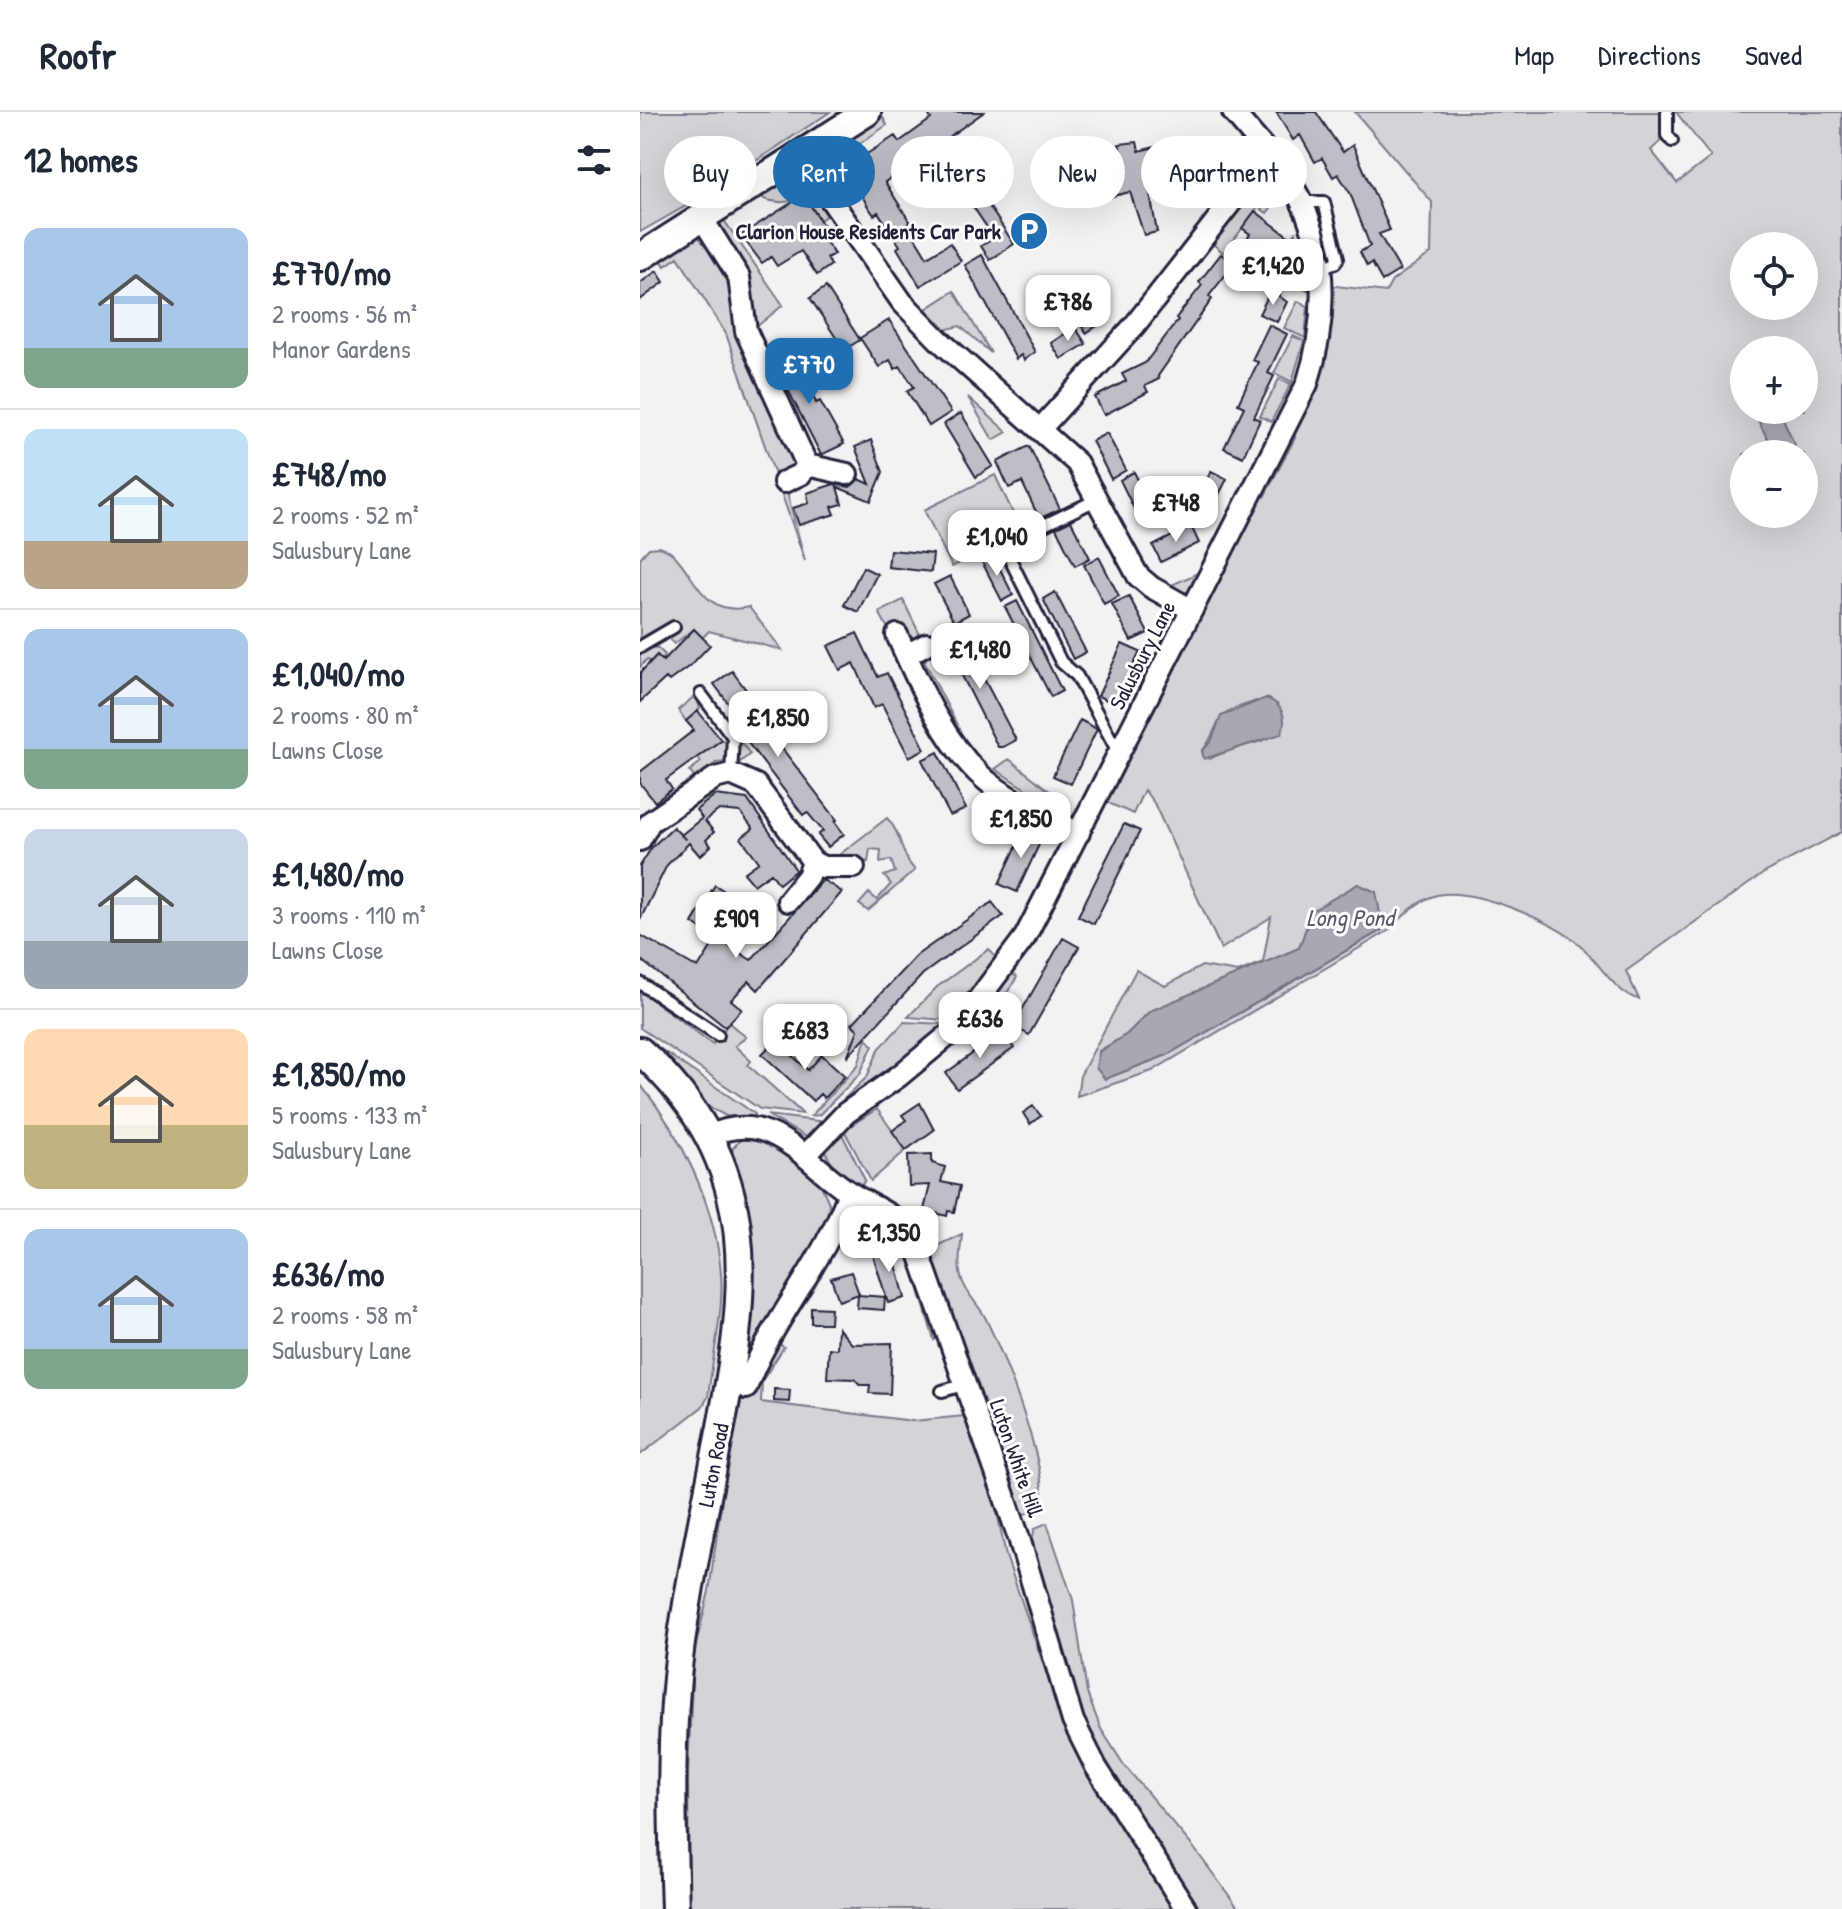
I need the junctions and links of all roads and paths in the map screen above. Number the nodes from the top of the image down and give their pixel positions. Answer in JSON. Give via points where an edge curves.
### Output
{"nodes":[{"id":1,"x":867,"y":112,"type":"edge"},
{"id":2,"x":1233,"y":112,"type":"edge"},
{"id":3,"x":1667,"y":112,"type":"edge"},
{"id":4,"x":832,"y":136,"type":"edge"},
{"id":5,"x":1253,"y":136,"type":"edge"},
{"id":6,"x":1672,"y":141,"type":"dead end"},
{"id":7,"x":773,"y":174,"type":"edge"},
{"id":8,"x":837,"y":208,"type":"edge"},
{"id":9,"x":1226,"y":208,"type":"edge"},
{"id":10,"x":1304,"y":208,"type":"edge"},
{"id":11,"x":702,"y":218,"type":"junction"},
{"id":12,"x":640,"y":257,"type":"edge"},
{"id":13,"x":1041,"y":428,"type":"junction"},
{"id":14,"x":807,"y":465,"type":"junction"},
{"id":15,"x":847,"y":474,"type":"dead end"},
{"id":16,"x":784,"y":482,"type":"dead end"},
{"id":17,"x":1098,"y":499,"type":"junction"},
{"id":18,"x":1192,"y":610,"type":"junction"},
{"id":19,"x":674,"y":627,"type":"dead end"},
{"id":20,"x":897,"y":635,"type":"dead end"},
{"id":21,"x":927,"y":644,"type":"dead end"},
{"id":22,"x":640,"y":647,"type":"edge"},
{"id":23,"x":906,"y":655,"type":"junction"},
{"id":24,"x":701,"y":694,"type":"dead end"},
{"id":25,"x":1119,"y":754,"type":"junction"},
{"id":26,"x":731,"y":774,"type":"junction"},
{"id":27,"x":643,"y":824,"type":"edge"},
{"id":28,"x":1079,"y":833,"type":"junction"},
{"id":29,"x":813,"y":862,"type":"junction"},
{"id":30,"x":854,"y":867,"type":"dead end"},
{"id":31,"x":788,"y":901,"type":"dead end"},
{"id":32,"x":640,"y":983,"type":"edge"},
{"id":33,"x":718,"y":1035,"type":"dead end"},
{"id":34,"x":640,"y":1051,"type":"edge"},
{"id":35,"x":709,"y":1136,"type":"junction"},
{"id":36,"x":806,"y":1155,"type":"junction"},
{"id":37,"x":849,"y":1192,"type":"junction"},
{"id":38,"x":967,"y":1384,"type":"junction"},
{"id":39,"x":746,"y":1388,"type":"dead end"},
{"id":40,"x":942,"y":1391,"type":"dead end"},
{"id":41,"x":675,"y":1909,"type":"edge"},
{"id":42,"x":1186,"y":1909,"type":"edge"}],
"edges":[{"from":1,"to":4,"type":"street"},
{"from":2,"to":5,"type":"street","name":"Salusbury Lane"},
{"from":3,"to":6,"type":"lane"},
{"from":7,"to":11,"type":"street"},
{"from":8,"to":13,"type":"street","via":[[902,302]]},
{"from":9,"to":13,"type":"street","via":[[1134,326]]},
{"from":10,"to":18,"type":"street","name":"Salusbury Lane","via":[[1320,267],[1318,343],[1307,384]]},
{"from":11,"to":12,"type":"street"},
{"from":11,"to":14,"type":"street","via":[[739,277],[746,331]]},
{"from":13,"to":17,"type":"street","via":[[1077,463]]},
{"from":14,"to":15,"type":"street"},
{"from":14,"to":16,"type":"street"},
{"from":17,"to":18,"type":"street","via":[[1138,576]]},
{"from":17,"to":25,"type":"lane","via":[[1003,545],[1061,662],[1077,676]]},
{"from":18,"to":25,"type":"street","name":"Salusbury Lane"},
{"from":19,"to":22,"type":"lane"},
{"from":20,"to":23,"type":"street"},
{"from":21,"to":23,"type":"street"},
{"from":23,"to":28,"type":"street","via":[[968,763],[1004,793]]},
{"from":24,"to":26,"type":"lane","via":[[733,737]]},
{"from":25,"to":28,"type":"street","name":"Salusbury Lane"},
{"from":26,"to":27,"type":"street","via":[[715,778]]},
{"from":26,"to":29,"type":"street","via":[[756,785]]},
{"from":28,"to":36,"type":"street","name":"Salusbury Lane","via":[[1025,937],[962,1022],[846,1113]]},
{"from":29,"to":30,"type":"street"},
{"from":29,"to":31,"type":"street"},
{"from":32,"to":33,"type":"lane"},
{"from":34,"to":35,"type":"street","name":"Luton Road","via":[[674,1084]]},
{"from":35,"to":36,"type":"street","name":"Luton White Hill","via":[[755,1127]]},
{"from":35,"to":41,"type":"street","name":"Luton Road","via":[[731,1193],[743,1273],[738,1331],[680,1648],[673,1783]]},
{"from":36,"to":37,"type":"street","name":"Luton White Hill"},
{"from":37,"to":38,"type":"street","name":"Luton White Hill","via":[[900,1220],[912,1233]]},
{"from":37,"to":39,"type":"street","via":[[837,1225],[758,1354]]},
{"from":38,"to":40,"type":"lane"},
{"from":38,"to":42,"type":"street","name":"Luton White Hill","via":[[1073,1721],[1129,1823]]}]}
